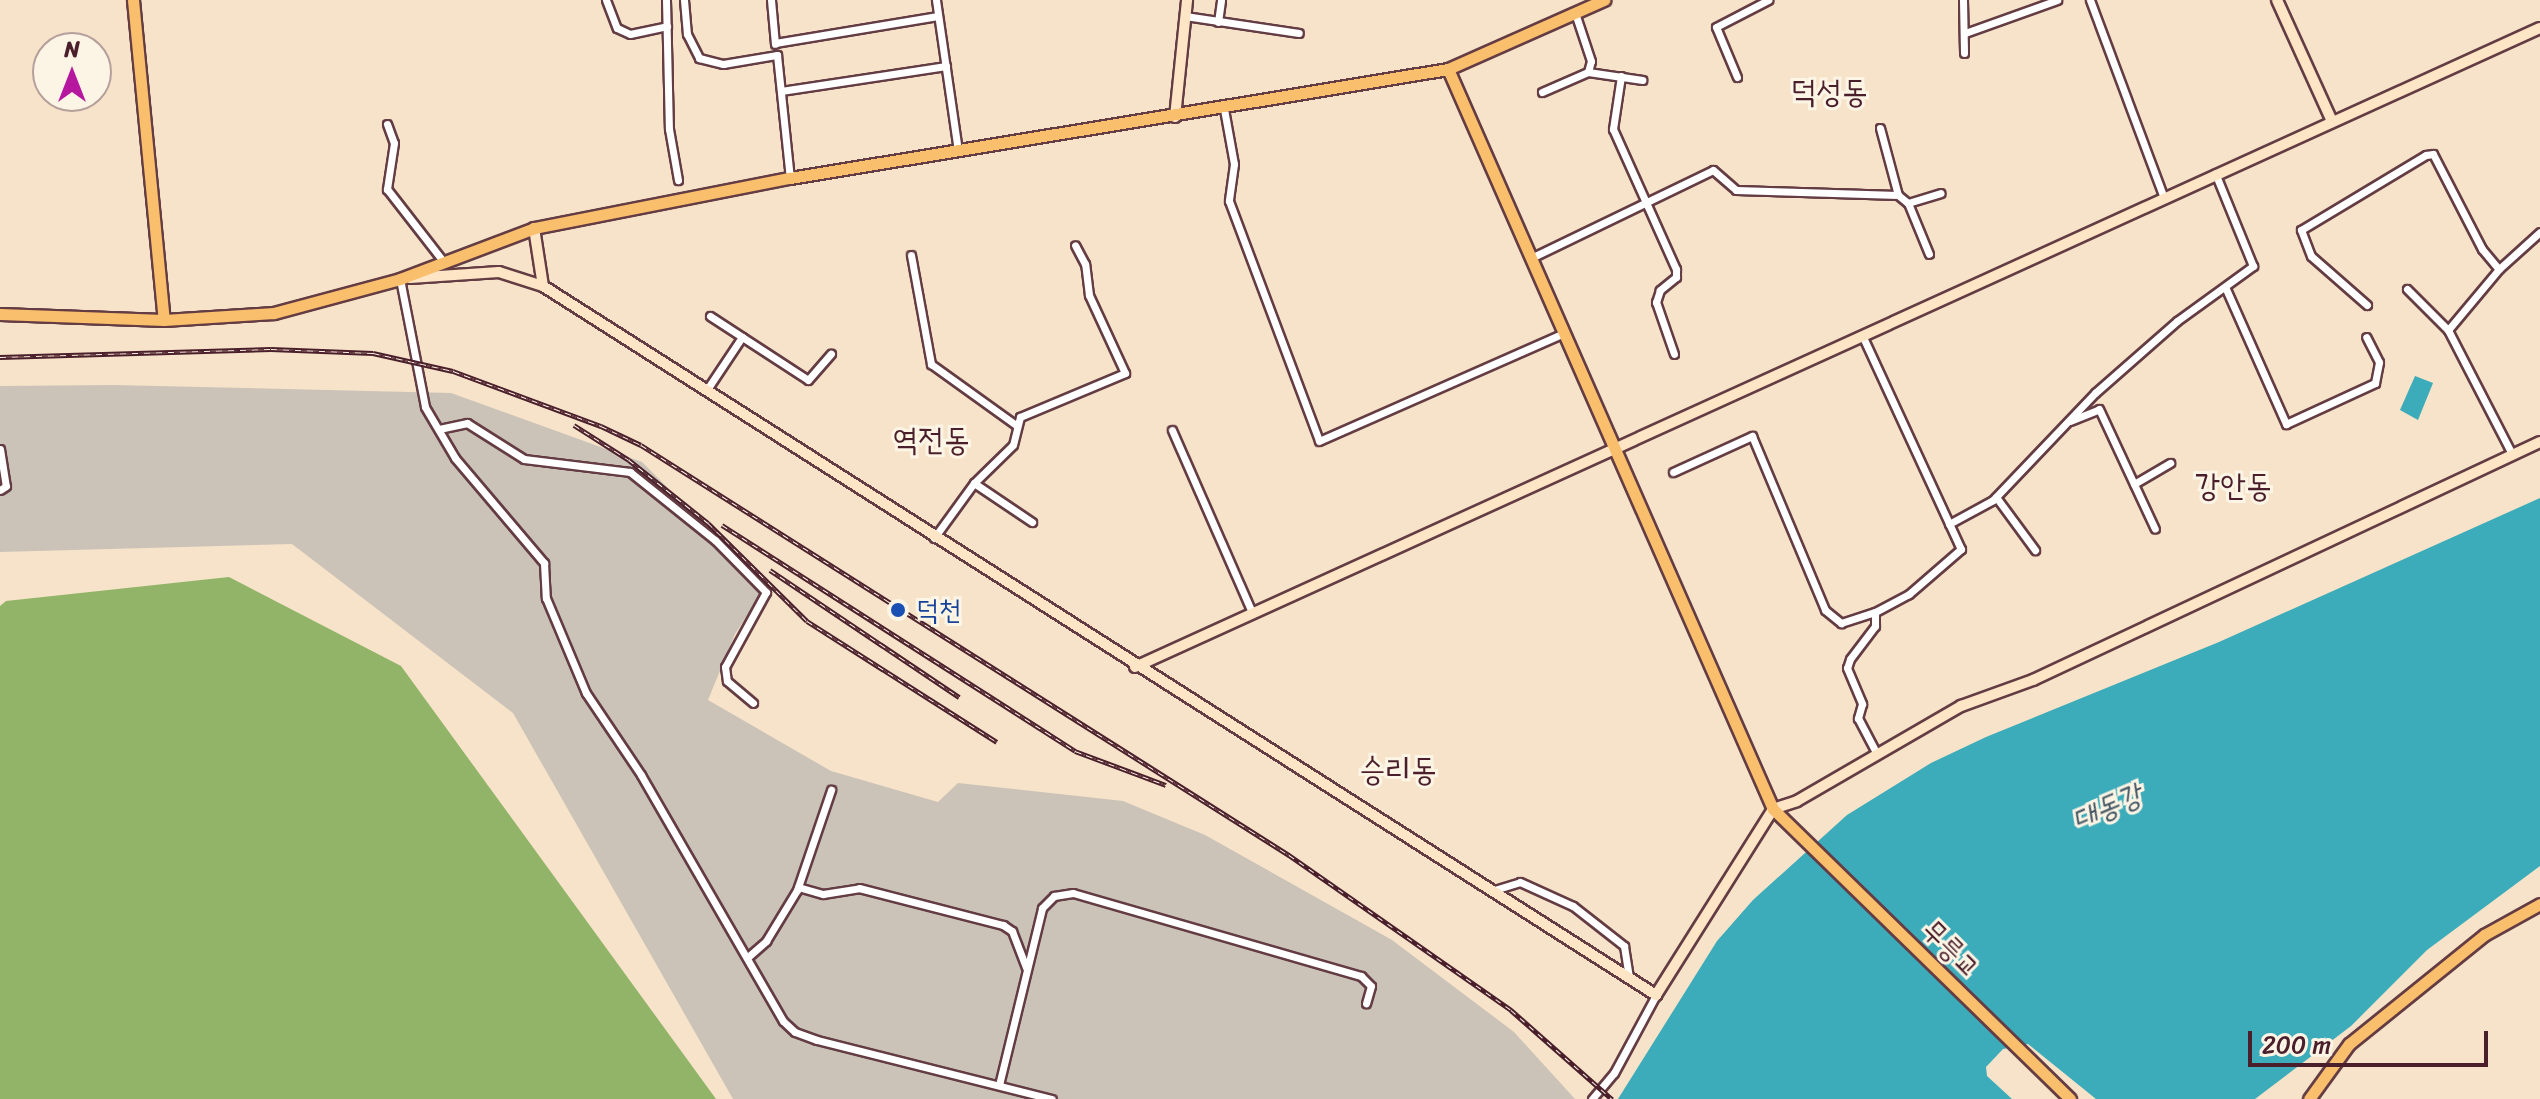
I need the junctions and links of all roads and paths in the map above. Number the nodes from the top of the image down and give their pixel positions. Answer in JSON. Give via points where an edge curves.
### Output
{"nodes":[{"id":1,"x":133,"y":0,"type":"edge"},
{"id":2,"x":606,"y":0,"type":"edge"},
{"id":3,"x":666,"y":0,"type":"edge"},
{"id":4,"x":684,"y":0,"type":"edge"},
{"id":5,"x":771,"y":0,"type":"edge"},
{"id":6,"x":936,"y":0,"type":"edge"},
{"id":7,"x":1187,"y":0,"type":"edge"},
{"id":8,"x":1221,"y":0,"type":"edge"},
{"id":9,"x":1604,"y":0,"type":"edge"},
{"id":10,"x":1768,"y":0,"type":"edge"},
{"id":11,"x":1963,"y":0,"type":"edge"},
{"id":12,"x":2057,"y":0,"type":"edge"},
{"id":13,"x":2090,"y":0,"type":"edge"},
{"id":14,"x":2277,"y":0,"type":"edge"},
{"id":15,"x":1575,"y":13,"type":"junction"},
{"id":16,"x":938,"y":16,"type":"junction"},
{"id":17,"x":1185,"y":16,"type":"junction"},
{"id":18,"x":1218,"y":22,"type":"junction"},
{"id":19,"x":667,"y":26,"type":"junction"},
{"id":20,"x":2540,"y":28,"type":"edge"},
{"id":21,"x":1299,"y":33,"type":"dead end"},
{"id":22,"x":1965,"y":33,"type":"junction"},
{"id":23,"x":775,"y":43,"type":"junction"},
{"id":24,"x":1964,"y":53,"type":"dead end"},
{"id":25,"x":777,"y":55,"type":"junction"},
{"id":26,"x":946,"y":66,"type":"junction"},
{"id":27,"x":1448,"y":69,"type":"junction"},
{"id":28,"x":1588,"y":72,"type":"junction"},
{"id":29,"x":1621,"y":76,"type":"junction"},
{"id":30,"x":1737,"y":77,"type":"dead end"},
{"id":31,"x":1642,"y":80,"type":"dead end"},
{"id":32,"x":781,"y":91,"type":"junction"},
{"id":33,"x":1542,"y":92,"type":"dead end"},
{"id":34,"x":1224,"y":109,"type":"junction"},
{"id":35,"x":1175,"y":117,"type":"junction"},
{"id":36,"x":2331,"y":119,"type":"junction"},
{"id":37,"x":387,"y":124,"type":"dead end"},
{"id":38,"x":1880,"y":128,"type":"dead end"},
{"id":39,"x":958,"y":150,"type":"junction"},
{"id":40,"x":2215,"y":172,"type":"junction"},
{"id":41,"x":790,"y":178,"type":"junction"},
{"id":42,"x":678,"y":180,"type":"dead end"},
{"id":43,"x":1941,"y":193,"type":"dead end"},
{"id":44,"x":1898,"y":195,"type":"junction"},
{"id":45,"x":2163,"y":195,"type":"junction"},
{"id":46,"x":1646,"y":200,"type":"junction"},
{"id":47,"x":1908,"y":203,"type":"junction"},
{"id":48,"x":534,"y":228,"type":"junction"},
{"id":49,"x":2540,"y":232,"type":"edge"},
{"id":50,"x":1075,"y":245,"type":"dead end"},
{"id":51,"x":1929,"y":254,"type":"dead end"},
{"id":52,"x":911,"y":255,"type":"dead end"},
{"id":53,"x":1531,"y":258,"type":"junction"},
{"id":54,"x":443,"y":261,"type":"junction"},
{"id":55,"x":2499,"y":269,"type":"junction"},
{"id":56,"x":400,"y":279,"type":"junction"},
{"id":57,"x":543,"y":286,"type":"junction"},
{"id":58,"x":2226,"y":289,"type":"junction"},
{"id":59,"x":2407,"y":289,"type":"dead end"},
{"id":60,"x":2367,"y":305,"type":"dead end"},
{"id":61,"x":0,"y":314,"type":"edge"},
{"id":62,"x":710,"y":316,"type":"dead end"},
{"id":63,"x":164,"y":320,"type":"junction"},
{"id":64,"x":2448,"y":330,"type":"junction"},
{"id":65,"x":1564,"y":333,"type":"junction"},
{"id":66,"x":1862,"y":333,"type":"junction"},
{"id":67,"x":742,"y":337,"type":"junction"},
{"id":68,"x":2366,"y":337,"type":"dead end"},
{"id":69,"x":831,"y":354,"type":"dead end"},
{"id":70,"x":1674,"y":354,"type":"dead end"},
{"id":71,"x":706,"y":391,"type":"junction"},
{"id":72,"x":2068,"y":422,"type":"junction"},
{"id":73,"x":1016,"y":425,"type":"junction"},
{"id":74,"x":437,"y":426,"type":"junction"},
{"id":75,"x":1172,"y":430,"type":"dead end"},
{"id":76,"x":2540,"y":442,"type":"edge"},
{"id":77,"x":1614,"y":446,"type":"junction"},
{"id":78,"x":0,"y":449,"type":"edge"},
{"id":79,"x":2512,"y":454,"type":"junction"},
{"id":80,"x":2170,"y":463,"type":"dead end"},
{"id":81,"x":1673,"y":472,"type":"dead end"},
{"id":82,"x":974,"y":483,"type":"junction"},
{"id":83,"x":2134,"y":484,"type":"junction"},
{"id":84,"x":0,"y":490,"type":"edge"},
{"id":85,"x":1996,"y":497,"type":"junction"},
{"id":86,"x":1032,"y":522,"type":"dead end"},
{"id":87,"x":1949,"y":524,"type":"junction"},
{"id":88,"x":2155,"y":529,"type":"dead end"},
{"id":89,"x":934,"y":538,"type":"junction"},
{"id":90,"x":2035,"y":550,"type":"dead end"},
{"id":91,"x":1251,"y":610,"type":"junction"},
{"id":92,"x":1875,"y":612,"type":"junction"},
{"id":93,"x":1135,"y":667,"type":"junction"},
{"id":94,"x":753,"y":703,"type":"dead end"},
{"id":95,"x":1877,"y":754,"type":"junction"},
{"id":96,"x":831,"y":790,"type":"dead end"},
{"id":97,"x":1773,"y":809,"type":"junction"},
{"id":98,"x":798,"y":887,"type":"junction"},
{"id":99,"x":1491,"y":891,"type":"junction"},
{"id":100,"x":2540,"y":904,"type":"edge"},
{"id":101,"x":749,"y":956,"type":"junction"},
{"id":102,"x":1026,"y":969,"type":"junction"},
{"id":103,"x":1629,"y":977,"type":"junction"},
{"id":104,"x":1656,"y":995,"type":"junction"},
{"id":105,"x":1366,"y":1003,"type":"dead end"},
{"id":106,"x":999,"y":1085,"type":"junction"},
{"id":107,"x":1052,"y":1099,"type":"edge"},
{"id":108,"x":1592,"y":1099,"type":"edge"},
{"id":109,"x":2070,"y":1099,"type":"edge"},
{"id":110,"x":2309,"y":1099,"type":"edge"}],
"edges":[{"from":1,"to":63,"type":"main road"},
{"from":2,"to":19,"type":"street","via":[[617,28],[630,34]]},
{"from":3,"to":19,"type":"street"},
{"from":4,"to":25,"type":"street","via":[[687,34],[699,58],[723,64]]},
{"from":5,"to":23,"type":"street"},
{"from":6,"to":16,"type":"street"},
{"from":7,"to":17,"type":"main road"},
{"from":8,"to":18,"type":"street"},
{"from":9,"to":15,"type":"main road"},
{"from":10,"to":30,"type":"street","via":[[1716,27]]},
{"from":11,"to":22,"type":"street"},
{"from":12,"to":22,"type":"street"},
{"from":13,"to":45,"type":"street"},
{"from":14,"to":36,"type":"main road"},
{"from":15,"to":27,"type":"main road"},
{"from":15,"to":28,"type":"street","via":[[1591,61]]},
{"from":16,"to":23,"type":"street"},
{"from":16,"to":26,"type":"street"},
{"from":17,"to":18,"type":"street"},
{"from":17,"to":35,"type":"main road"},
{"from":18,"to":21,"type":"street"},
{"from":19,"to":42,"type":"street","via":[[669,129]]},
{"from":20,"to":36,"type":"main road"},
{"from":22,"to":24,"type":"street"},
{"from":23,"to":25,"type":"street"},
{"from":25,"to":32,"type":"street"},
{"from":26,"to":32,"type":"street"},
{"from":26,"to":39,"type":"street"},
{"from":27,"to":34,"type":"main road"},
{"from":27,"to":53,"type":"main road"},
{"from":28,"to":29,"type":"street"},
{"from":28,"to":33,"type":"street"},
{"from":29,"to":31,"type":"street"},
{"from":29,"to":46,"type":"street","via":[[1613,129]]},
{"from":32,"to":41,"type":"street"},
{"from":34,"to":35,"type":"main road"},
{"from":34,"to":65,"type":"street","via":[[1234,164],[1229,201],[1319,441]]},
{"from":35,"to":39,"type":"main road"},
{"from":36,"to":40,"type":"main road"},
{"from":37,"to":54,"type":"street","via":[[394,143],[387,189]]},
{"from":38,"to":44,"type":"street"},
{"from":39,"to":41,"type":"main road"},
{"from":40,"to":45,"type":"main road"},
{"from":40,"to":58,"type":"street","via":[[2253,266]]},
{"from":41,"to":48,"type":"main road"},
{"from":43,"to":47,"type":"street"},
{"from":44,"to":46,"type":"street","via":[[1736,190],[1713,170]]},
{"from":44,"to":47,"type":"street"},
{"from":45,"to":66,"type":"main road"},
{"from":46,"to":53,"type":"street"},
{"from":46,"to":70,"type":"street","via":[[1676,269],[1676,277],[1660,290],[1656,302]]},
{"from":47,"to":51,"type":"street"},
{"from":48,"to":54,"type":"main road"},
{"from":48,"to":57,"type":"main road"},
{"from":49,"to":55,"type":"street"},
{"from":50,"to":73,"type":"street","via":[[1085,264],[1084,282],[1125,373],[1020,417]]},
{"from":52,"to":73,"type":"street","via":[[931,364]]},
{"from":53,"to":65,"type":"main road"},
{"from":54,"to":56,"type":"main road"},
{"from":55,"to":60,"type":"street","via":[[2482,249],[2433,154],[2426,155],[2301,230],[2311,256]]},
{"from":55,"to":64,"type":"street"},
{"from":56,"to":57,"type":"main road","via":[[499,272]]},
{"from":56,"to":63,"type":"main road","via":[[274,313]]},
{"from":56,"to":74,"type":"street","via":[[418,387]]},
{"from":57,"to":71,"type":"main road"},
{"from":58,"to":68,"type":"street","via":[[2286,424],[2375,383],[2379,362]]},
{"from":58,"to":72,"type":"street","via":[[2177,321]]},
{"from":59,"to":64,"type":"street"},
{"from":61,"to":63,"type":"main road"},
{"from":62,"to":67,"type":"street"},
{"from":64,"to":79,"type":"street"},
{"from":65,"to":77,"type":"main road"},
{"from":66,"to":77,"type":"main road"},
{"from":66,"to":87,"type":"street"},
{"from":67,"to":69,"type":"street","via":[[808,380]]},
{"from":67,"to":71,"type":"street"},
{"from":71,"to":89,"type":"main road"},
{"from":72,"to":83,"type":"street","via":[[2099,409]]},
{"from":72,"to":85,"type":"street"},
{"from":73,"to":82,"type":"street","via":[[1013,445]]},
{"from":74,"to":94,"type":"street","via":[[467,423],[524,459],[630,472],[715,540],[766,592],[725,667],[727,681]]},
{"from":74,"to":101,"type":"street","via":[[455,458],[544,563],[546,598],[588,696]]},
{"from":75,"to":91,"type":"street"},
{"from":76,"to":79,"type":"main road"},
{"from":77,"to":91,"type":"main road"},
{"from":77,"to":97,"type":"main road"},
{"from":78,"to":84,"type":"street","via":[[6,486]]},
{"from":79,"to":95,"type":"main road","via":[[2033,680],[1961,706]]},
{"from":80,"to":83,"type":"street"},
{"from":81,"to":92,"type":"street","via":[[1752,436],[1825,610],[1841,623]]},
{"from":82,"to":86,"type":"street"},
{"from":82,"to":89,"type":"street"},
{"from":83,"to":88,"type":"street"},
{"from":85,"to":87,"type":"street"},
{"from":85,"to":90,"type":"street"},
{"from":87,"to":92,"type":"street","via":[[1961,549],[1909,594]]},
{"from":89,"to":93,"type":"main road"},
{"from":91,"to":93,"type":"main road"},
{"from":92,"to":95,"type":"street","via":[[1875,626],[1847,668],[1862,704],[1858,718]]},
{"from":93,"to":99,"type":"main road"},
{"from":95,"to":97,"type":"main road","via":[[1797,801]]},
{"from":96,"to":98,"type":"street"},
{"from":97,"to":104,"type":"main road"},
{"from":97,"to":109,"type":"main road","name":"무릉교"},
{"from":98,"to":101,"type":"street","via":[[766,941]]},
{"from":98,"to":102,"type":"street","via":[[823,894],[859,888],[1003,925],[1012,931]]},
{"from":99,"to":103,"type":"main road"},
{"from":99,"to":103,"type":"street","via":[[1520,882],[1573,906],[1624,946]]},
{"from":100,"to":110,"type":"main road","via":[[2484,935],[2349,1044]]},
{"from":101,"to":106,"type":"street","via":[[795,1032]]},
{"from":102,"to":105,"type":"street","via":[[1045,902],[1073,893],[1361,976],[1371,986]]},
{"from":102,"to":106,"type":"street"},
{"from":103,"to":104,"type":"main road"},
{"from":104,"to":108,"type":"street","via":[[1614,1073]]},
{"from":106,"to":107,"type":"street"}]}
